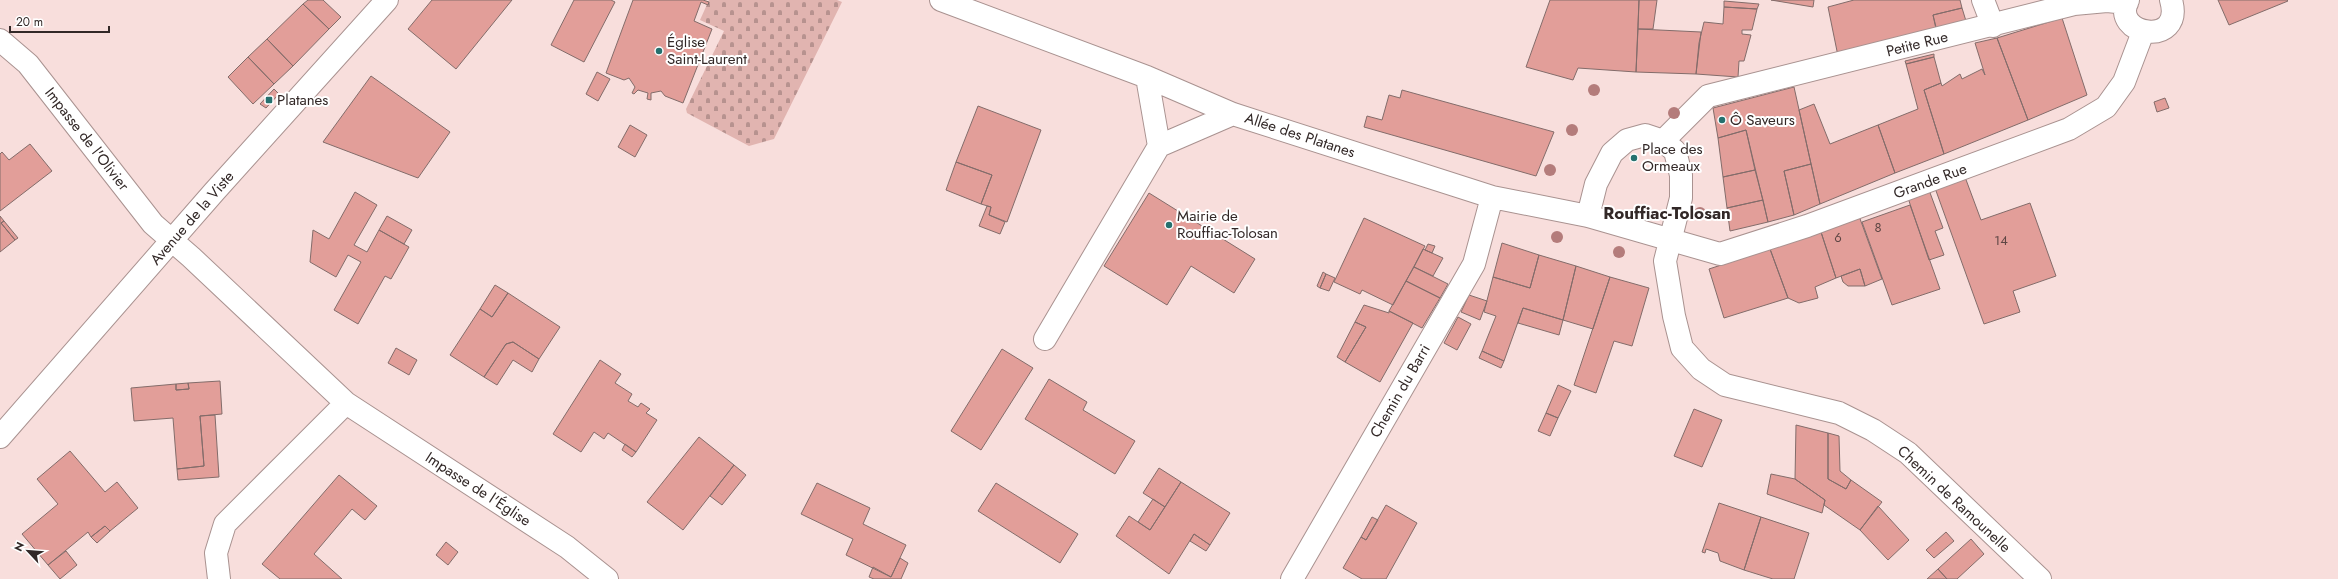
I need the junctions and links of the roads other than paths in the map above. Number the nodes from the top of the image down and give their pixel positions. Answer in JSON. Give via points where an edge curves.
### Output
{"nodes":[{"id":1,"x":387,"y":0,"type":"edge"},
{"id":2,"x":941,"y":0,"type":"edge"},
{"id":3,"x":1983,"y":0,"type":"edge"},
{"id":4,"x":2171,"y":0,"type":"edge"},
{"id":5,"x":2127,"y":1,"type":"edge"},
{"id":6,"x":970,"y":5,"type":"edge"},
{"id":7,"x":1993,"y":26,"type":"junction"},
{"id":8,"x":2143,"y":32,"type":"junction"},
{"id":9,"x":0,"y":40,"type":"edge"},
{"id":10,"x":1147,"y":77,"type":"junction"},
{"id":11,"x":1233,"y":114,"type":"junction"},
{"id":12,"x":1663,"y":141,"type":"junction"},
{"id":13,"x":1159,"y":146,"type":"junction"},
{"id":14,"x":1492,"y":197,"type":"junction"},
{"id":15,"x":1588,"y":216,"type":"junction"},
{"id":16,"x":1669,"y":239,"type":"junction"},
{"id":17,"x":171,"y":242,"type":"junction"},
{"id":18,"x":1045,"y":339,"type":"dead end"},
{"id":19,"x":346,"y":403,"type":"junction"},
{"id":20,"x":0,"y":437,"type":"edge"},
{"id":21,"x":219,"y":579,"type":"edge"},
{"id":22,"x":607,"y":579,"type":"edge"},
{"id":23,"x":1292,"y":579,"type":"edge"},
{"id":24,"x":2040,"y":579,"type":"edge"}],
"edges":[{"from":1,"to":17,"type":"street","name":"Avenue de la Viste"},
{"from":2,"to":6,"type":"street","name":"Allée des Platanes"},
{"from":3,"to":7,"type":"street"},
{"from":4,"to":8,"type":"street","via":[[2172,16],[2168,24],[2152,33]]},
{"from":5,"to":7,"type":"street","name":"Petite Rue","via":[[2074,4]]},
{"from":5,"to":8,"type":"street","via":[[2126,12],[2129,21],[2134,28]]},
{"from":6,"to":10,"type":"street","name":"Allée des Platanes"},
{"from":7,"to":12,"type":"street","name":"Petite Rue","via":[[1708,96]]},
{"from":8,"to":16,"type":"street","name":"Grande Rue","via":[[2124,82],[2106,107],[2069,129],[1807,226],[1720,254]]},
{"from":9,"to":17,"type":"street","name":"Impasse de l'Olivier","via":[[28,64],[153,224]]},
{"from":10,"to":11,"type":"street","name":"Allée des Platanes"},
{"from":10,"to":13,"type":"street"},
{"from":11,"to":13,"type":"street"},
{"from":11,"to":14,"type":"street","name":"Allée des Platanes"},
{"from":12,"to":15,"type":"street","via":[[1645,135],[1627,140],[1612,153],[1596,184]]},
{"from":12,"to":16,"type":"street","via":[[1675,151],[1681,175],[1681,198]]},
{"from":13,"to":18,"type":"street"},
{"from":14,"to":15,"type":"street","name":"Allée des Platanes"},
{"from":14,"to":23,"type":"street","name":"Chemin du Barri","via":[[1474,264]]},
{"from":15,"to":16,"type":"street","name":"Allée des Platanes"},
{"from":16,"to":24,"type":"street","name":"Chemin de Ramounelle","via":[[1665,260],[1674,316],[1682,348],[1701,369],[1726,385],[1839,413],[1873,430],[1908,453]]},
{"from":17,"to":19,"type":"street","name":"Impasse de l'Église","via":[[191,257]]},
{"from":17,"to":20,"type":"street","name":"Avenue de la Viste"},
{"from":19,"to":21,"type":"street","via":[[225,524],[216,553]]},
{"from":19,"to":22,"type":"street","name":"Impasse de l'Église","via":[[567,547]]}]}
